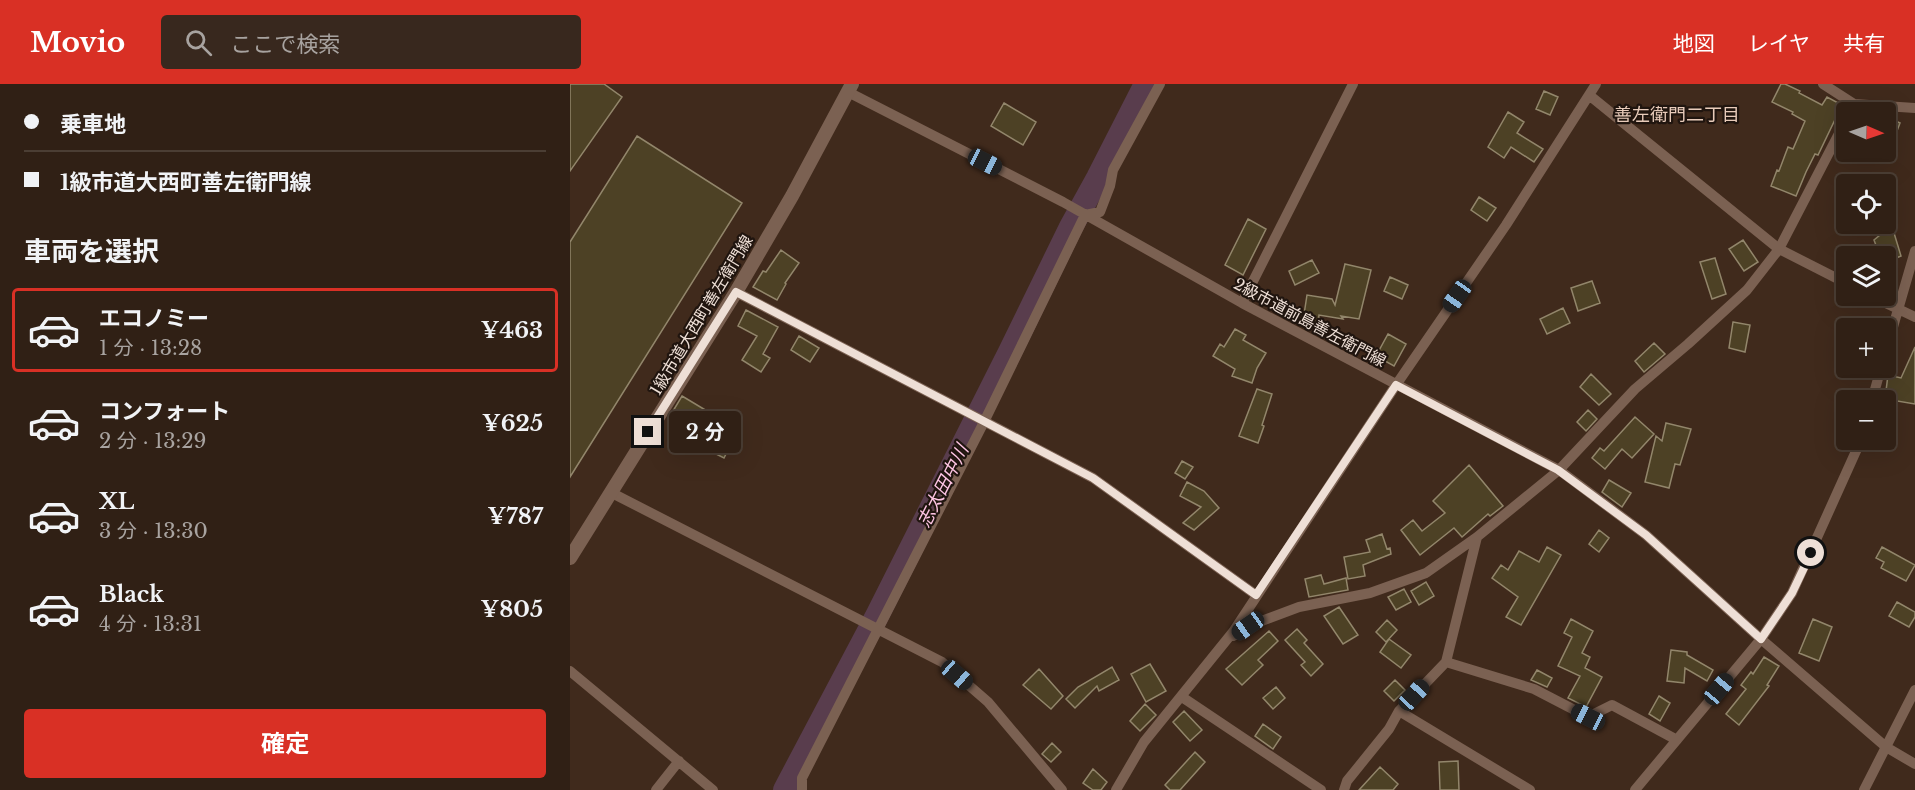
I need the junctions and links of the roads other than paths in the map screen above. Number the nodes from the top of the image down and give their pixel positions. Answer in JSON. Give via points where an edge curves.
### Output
{"nodes":[{"id":1,"x":1160,"y":84,"type":"edge"},
{"id":2,"x":1353,"y":84,"type":"edge"},
{"id":3,"x":1596,"y":84,"type":"edge"},
{"id":4,"x":1823,"y":84,"type":"edge"},
{"id":5,"x":850,"y":88,"type":"edge"},
{"id":6,"x":1589,"y":95,"type":"junction"},
{"id":7,"x":1845,"y":102,"type":"edge"},
{"id":8,"x":1896,"y":108,"type":"edge"},
{"id":9,"x":1915,"y":108,"type":"edge"},
{"id":10,"x":1836,"y":139,"type":"edge"},
{"id":11,"x":1085,"y":215,"type":"junction"},
{"id":12,"x":1779,"y":249,"type":"junction"},
{"id":13,"x":1915,"y":251,"type":"edge"},
{"id":14,"x":1836,"y":278,"type":"edge"},
{"id":15,"x":736,"y":292,"type":"junction"},
{"id":16,"x":1242,"y":303,"type":"junction"},
{"id":17,"x":1893,"y":306,"type":"edge"},
{"id":18,"x":1897,"y":308,"type":"junction"},
{"id":19,"x":1894,"y":318,"type":"edge"},
{"id":20,"x":1915,"y":318,"type":"edge"},
{"id":21,"x":1396,"y":385,"type":"junction"},
{"id":22,"x":984,"y":422,"type":"junction"},
{"id":23,"x":1856,"y":450,"type":"edge"},
{"id":24,"x":1558,"y":470,"type":"junction"},
{"id":25,"x":610,"y":492,"type":"junction"},
{"id":26,"x":1478,"y":537,"type":"junction"},
{"id":27,"x":570,"y":558,"type":"edge"},
{"id":28,"x":1256,"y":595,"type":"junction"},
{"id":29,"x":879,"y":629,"type":"junction"},
{"id":30,"x":1761,"y":639,"type":"junction"},
{"id":31,"x":1226,"y":642,"type":"junction"},
{"id":32,"x":1446,"y":662,"type":"junction"},
{"id":33,"x":570,"y":671,"type":"edge"},
{"id":34,"x":1915,"y":690,"type":"edge"},
{"id":35,"x":1182,"y":697,"type":"junction"},
{"id":36,"x":1399,"y":711,"type":"junction"},
{"id":37,"x":1677,"y":740,"type":"junction"},
{"id":38,"x":1886,"y":747,"type":"junction"},
{"id":39,"x":679,"y":761,"type":"junction"},
{"id":40,"x":1915,"y":764,"type":"edge"},
{"id":41,"x":656,"y":790,"type":"edge"},
{"id":42,"x":713,"y":790,"type":"edge"},
{"id":43,"x":802,"y":790,"type":"edge"},
{"id":44,"x":1062,"y":790,"type":"edge"},
{"id":45,"x":1116,"y":790,"type":"edge"},
{"id":46,"x":1321,"y":790,"type":"edge"},
{"id":47,"x":1344,"y":790,"type":"edge"},
{"id":48,"x":1530,"y":790,"type":"edge"},
{"id":49,"x":1635,"y":790,"type":"edge"},
{"id":50,"x":1864,"y":790,"type":"edge"}],
"edges":[{"from":1,"to":11,"type":"street","via":[[1113,170],[1100,212]]},
{"from":2,"to":16,"type":"street"},
{"from":3,"to":6,"type":"street"},
{"from":4,"to":7,"type":"street"},
{"from":5,"to":11,"type":"street","name":"2級市道前島善左衛門線"},
{"from":5,"to":15,"type":"street","name":"1級市道大西町善左衛門線"},
{"from":6,"to":12,"type":"street"},
{"from":6,"to":21,"type":"street"},
{"from":8,"to":9,"type":"street"},
{"from":10,"to":12,"type":"street"},
{"from":11,"to":16,"type":"street","name":"2級市道前島善左衛門線"},
{"from":11,"to":22,"type":"street"},
{"from":12,"to":14,"type":"street"},
{"from":12,"to":24,"type":"street","via":[[1746,290],[1635,389]]},
{"from":13,"to":18,"type":"street"},
{"from":15,"to":22,"type":"street"},
{"from":15,"to":25,"type":"street","name":"1級市道大西町善左衛門線"},
{"from":16,"to":21,"type":"street","name":"2級市道前島善左衛門線"},
{"from":17,"to":18,"type":"street"},
{"from":18,"to":19,"type":"street"},
{"from":18,"to":20,"type":"street"},
{"from":21,"to":24,"type":"street","name":"2級市道前島善左衛門線"},
{"from":21,"to":28,"type":"street"},
{"from":22,"to":28,"type":"street","via":[[1093,478]]},
{"from":22,"to":29,"type":"street"},
{"from":23,"to":30,"type":"street","via":[[1792,593]]},
{"from":24,"to":26,"type":"street"},
{"from":24,"to":30,"type":"street","name":"2級市道前島善左衛門線","via":[[1646,535]]},
{"from":25,"to":27,"type":"street","name":"1級市道大西町善左衛門線"},
{"from":25,"to":29,"type":"street"},
{"from":26,"to":31,"type":"street","via":[[1426,573],[1370,593],[1299,607],[1248,626]]},
{"from":26,"to":32,"type":"street"},
{"from":28,"to":31,"type":"street"},
{"from":29,"to":43,"type":"street","via":[[802,778]]},
{"from":29,"to":44,"type":"street","via":[[942,662],[988,702]]},
{"from":30,"to":37,"type":"street"},
{"from":30,"to":38,"type":"street","name":"2級市道前島善左衛門線"},
{"from":31,"to":35,"type":"street"},
{"from":32,"to":36,"type":"street"},
{"from":32,"to":37,"type":"street","via":[[1534,689],[1588,717],[1612,705]]},
{"from":33,"to":39,"type":"street"},
{"from":34,"to":38,"type":"street"},
{"from":35,"to":45,"type":"street","via":[[1144,742]]},
{"from":35,"to":46,"type":"street"},
{"from":36,"to":47,"type":"street"},
{"from":36,"to":48,"type":"street"},
{"from":37,"to":49,"type":"street"},
{"from":38,"to":40,"type":"street","name":"2級市道前島善左衛門線"},
{"from":38,"to":50,"type":"street"},
{"from":39,"to":41,"type":"street"},
{"from":39,"to":42,"type":"street"}]}
